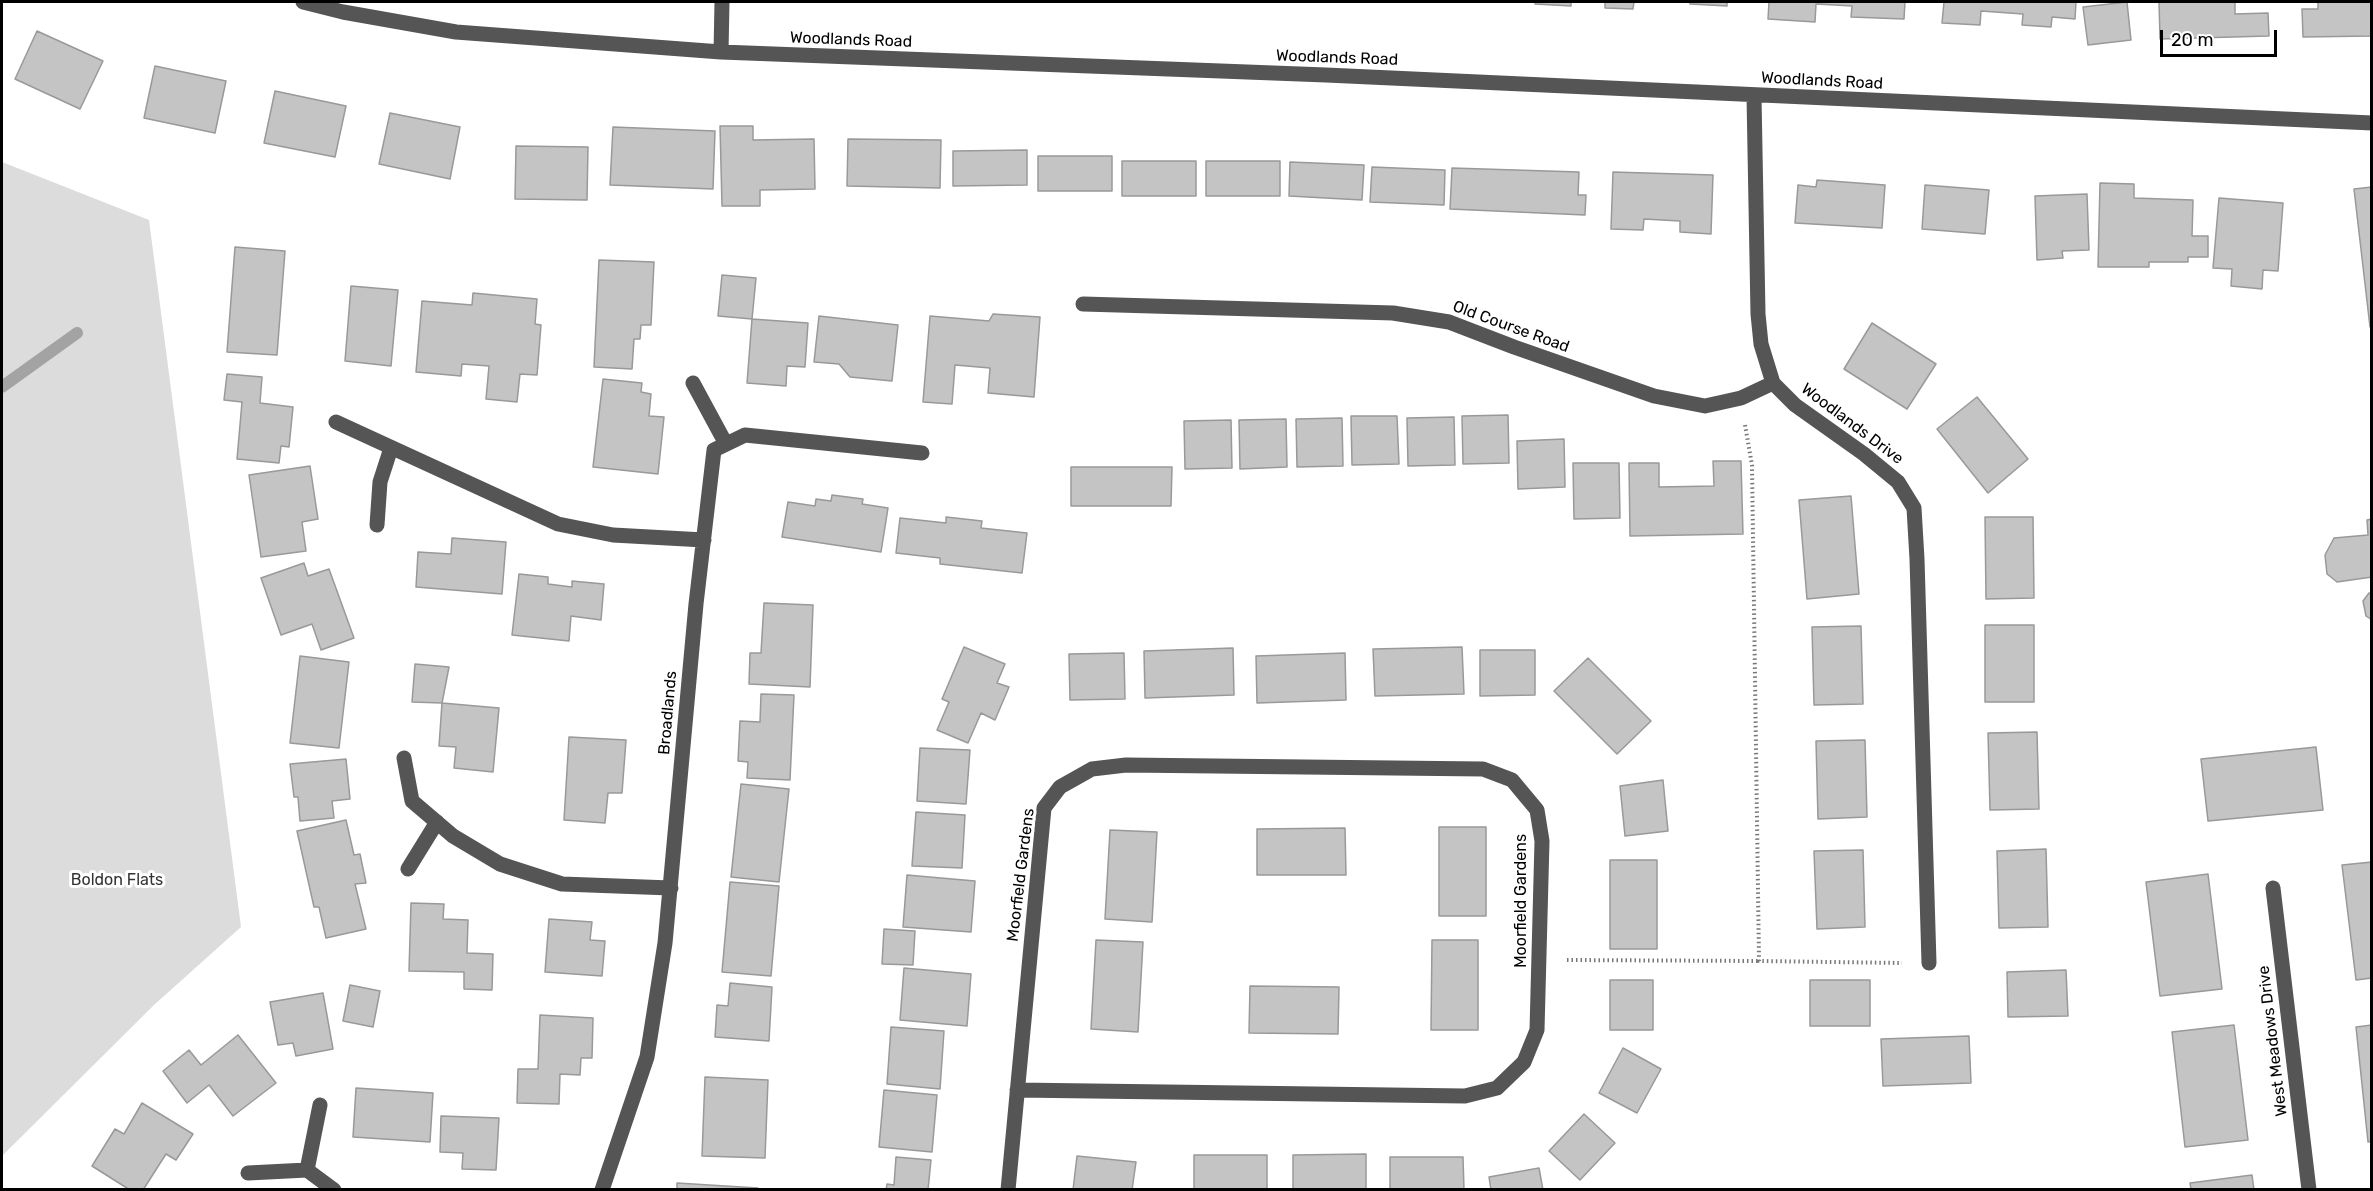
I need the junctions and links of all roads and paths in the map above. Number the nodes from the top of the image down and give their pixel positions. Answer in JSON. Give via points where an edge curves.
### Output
{"nodes":[{"id":1,"x":303,"y":2,"type":"edge"},
{"id":2,"x":372,"y":2,"type":"edge"},
{"id":3,"x":722,"y":2,"type":"edge"},
{"id":4,"x":372,"y":17,"type":"junction"},
{"id":5,"x":721,"y":52,"type":"junction"},
{"id":6,"x":1754,"y":96,"type":"junction"},
{"id":7,"x":2372,"y":123,"type":"edge"},
{"id":8,"x":1083,"y":304,"type":"dead end"},
{"id":9,"x":693,"y":383,"type":"dead end"},
{"id":10,"x":1773,"y":383,"type":"junction"},
{"id":11,"x":1741,"y":398,"type":"junction"},
{"id":12,"x":336,"y":422,"type":"dead end"},
{"id":13,"x":726,"y":444,"type":"junction"},
{"id":14,"x":392,"y":448,"type":"junction"},
{"id":15,"x":922,"y":453,"type":"dead end"},
{"id":16,"x":377,"y":525,"type":"dead end"},
{"id":17,"x":704,"y":540,"type":"junction"},
{"id":18,"x":404,"y":758,"type":"dead end"},
{"id":19,"x":437,"y":822,"type":"junction"},
{"id":20,"x":408,"y":869,"type":"dead end"},
{"id":21,"x":671,"y":888,"type":"junction"},
{"id":22,"x":2273,"y":888,"type":"dead end"},
{"id":23,"x":1539,"y":959,"type":"junction"},
{"id":24,"x":1759,"y":961,"type":"junction"},
{"id":25,"x":1929,"y":963,"type":"joint"},
{"id":26,"x":1017,"y":1089,"type":"junction"},
{"id":27,"x":320,"y":1105,"type":"dead end"},
{"id":28,"x":307,"y":1170,"type":"junction"},
{"id":29,"x":248,"y":1173,"type":"dead end"},
{"id":30,"x":334,"y":1190,"type":"edge"},
{"id":31,"x":602,"y":1190,"type":"edge"},
{"id":32,"x":1008,"y":1190,"type":"edge"},
{"id":33,"x":2309,"y":1190,"type":"edge"}],
"edges":[{"from":1,"to":4,"type":"street","name":"Woodlands Road"},
{"from":2,"to":4,"type":"street"},
{"from":3,"to":5,"type":"street"},
{"from":4,"to":5,"type":"street","name":"Woodlands Road","via":[[456,32]]},
{"from":5,"to":6,"type":"street","name":"Woodlands Road"},
{"from":6,"to":7,"type":"street","name":"Woodlands Road"},
{"from":6,"to":10,"type":"street","name":"Woodlands Drive","via":[[1758,314],[1761,344]]},
{"from":8,"to":11,"type":"street","name":"Old Course Road","via":[[1393,313],[1449,322],[1654,396],[1705,406]]},
{"from":9,"to":13,"type":"street"},
{"from":10,"to":11,"type":"street","name":"Old Course Road"},
{"from":10,"to":25,"type":"street","name":"Woodlands Drive","via":[[1795,405],[1898,482],[1914,508]]},
{"from":11,"to":24,"type":"path","via":[[1752,465]]},
{"from":12,"to":14,"type":"street"},
{"from":13,"to":15,"type":"street","via":[[745,435]]},
{"from":13,"to":17,"type":"street","name":"Broadlands","via":[[714,450]]},
{"from":14,"to":16,"type":"street","via":[[380,482]]},
{"from":14,"to":17,"type":"street","via":[[558,524],[613,535]]},
{"from":17,"to":21,"type":"street","name":"Broadlands"},
{"from":18,"to":19,"type":"street","via":[[412,801]]},
{"from":19,"to":20,"type":"street"},
{"from":19,"to":21,"type":"street","via":[[500,864],[562,885]]},
{"from":21,"to":31,"type":"street","name":"Broadlands","via":[[647,1057]]},
{"from":22,"to":33,"type":"street","name":"West Meadows Drive"},
{"from":23,"to":24,"type":"path"},
{"from":23,"to":26,"type":"street","name":"Moorfield Gardens","via":[[1537,1030],[1524,1062],[1497,1088],[1465,1096]]},
{"from":23,"to":26,"type":"street","name":"Moorfield Gardens","via":[[1542,841],[1537,810],[1512,780],[1482,769],[1126,765],[1092,769],[1060,788],[1044,808]]},
{"from":24,"to":25,"type":"path"},
{"from":26,"to":32,"type":"street","name":"Moorfield Gardens"},
{"from":27,"to":28,"type":"street"},
{"from":28,"to":29,"type":"street"},
{"from":28,"to":30,"type":"street"}]}
